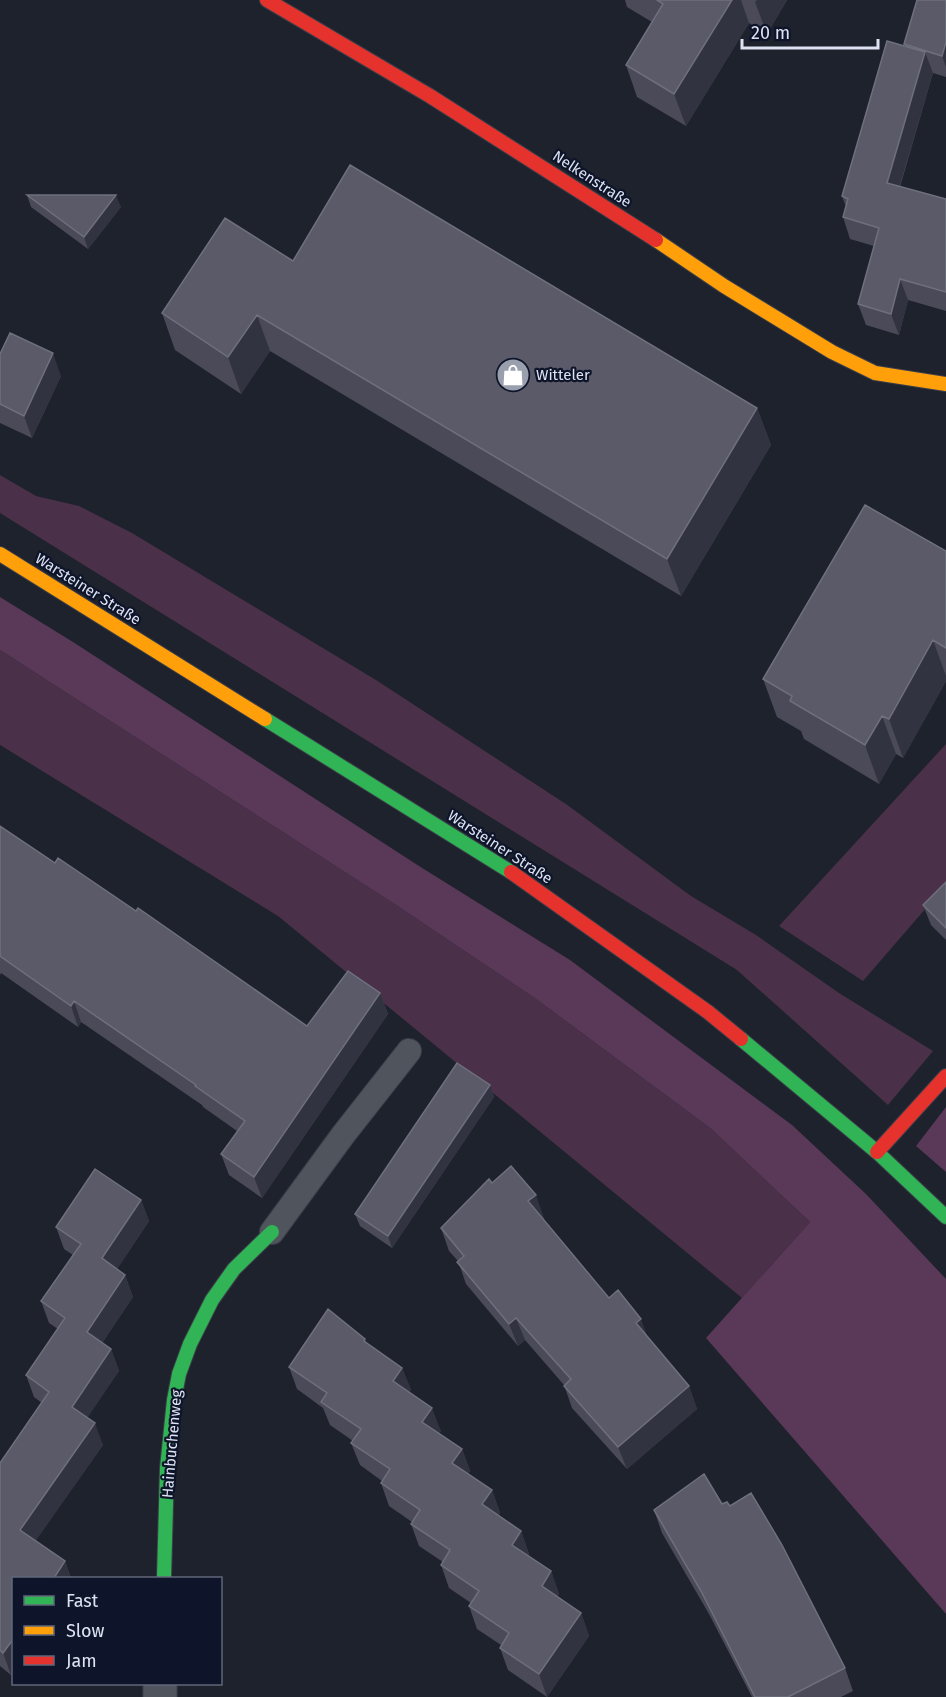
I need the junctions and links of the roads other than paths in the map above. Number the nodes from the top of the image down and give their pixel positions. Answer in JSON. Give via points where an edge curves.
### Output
{"nodes":[{"id":1,"x":267,"y":0,"type":"edge"},
{"id":2,"x":946,"y":384,"type":"edge"},
{"id":3,"x":0,"y":554,"type":"edge"},
{"id":4,"x":409,"y":1051,"type":"dead end"},
{"id":5,"x":946,"y":1076,"type":"edge"},
{"id":6,"x":877,"y":1152,"type":"junction"},
{"id":7,"x":946,"y":1217,"type":"edge"},
{"id":8,"x":272,"y":1232,"type":"joint"},
{"id":9,"x":164,"y":1577,"type":"edge"}],
"edges":[{"from":1,"to":2,"type":"street","name":"Nelkenstraße","via":[[430,96],[832,352],[875,373]]},
{"from":3,"to":6,"type":"street","name":"Warsteiner Straße","via":[[514,874],[708,1012]]},
{"from":4,"to":8,"type":"lane"},
{"from":5,"to":6,"type":"street"},
{"from":6,"to":7,"type":"street","name":"Warsteiner Straße"},
{"from":8,"to":9,"type":"street","name":"Hainbuchenweg","via":[[234,1269],[212,1300],[179,1374],[167,1468]]}]}
